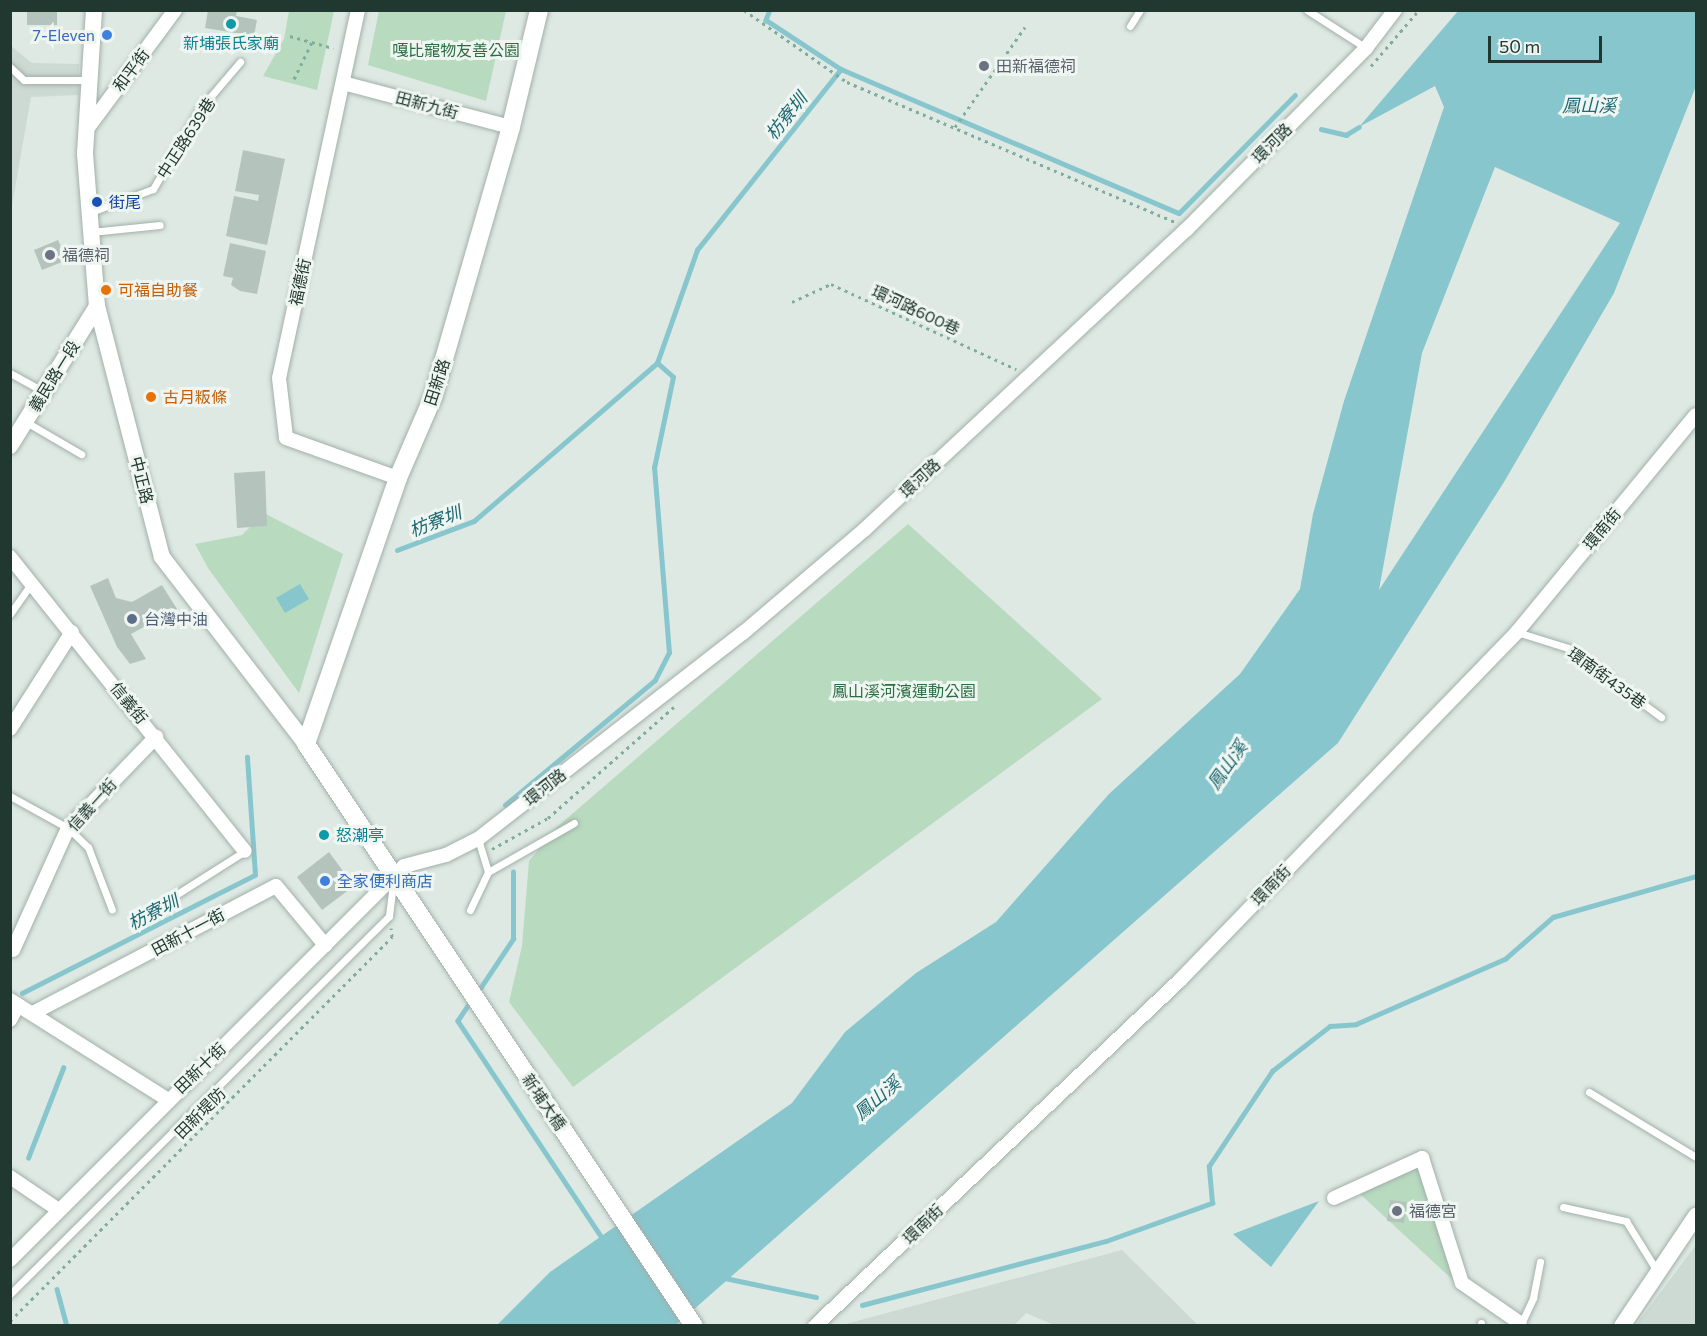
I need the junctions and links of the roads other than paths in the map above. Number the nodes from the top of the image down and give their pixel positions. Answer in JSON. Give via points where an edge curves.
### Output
{"nodes":[{"id":1,"x":94,"y":10,"type":"edge"},
{"id":2,"x":175,"y":10,"type":"edge"},
{"id":3,"x":358,"y":10,"type":"edge"},
{"id":4,"x":539,"y":10,"type":"edge"},
{"id":5,"x":1140,"y":10,"type":"edge"},
{"id":6,"x":1307,"y":10,"type":"edge"},
{"id":7,"x":1395,"y":10,"type":"edge"},
{"id":8,"x":1130,"y":26,"type":"dead end"},
{"id":9,"x":1366,"y":48,"type":"junction"},
{"id":10,"x":240,"y":62,"type":"dead end"},
{"id":11,"x":10,"y":67,"type":"edge"},
{"id":12,"x":90,"y":80,"type":"junction"},
{"id":13,"x":343,"y":83,"type":"junction"},
{"id":14,"x":511,"y":127,"type":"junction"},
{"id":15,"x":87,"y":129,"type":"junction"},
{"id":16,"x":89,"y":213,"type":"junction"},
{"id":17,"x":160,"y":225,"type":"dead end"},
{"id":18,"x":91,"y":232,"type":"junction"},
{"id":19,"x":97,"y":306,"type":"junction"},
{"id":20,"x":10,"y":372,"type":"edge"},
{"id":21,"x":44,"y":392,"type":"junction"},
{"id":22,"x":1696,"y":416,"type":"edge"},
{"id":23,"x":26,"y":422,"type":"junction"},
{"id":24,"x":10,"y":446,"type":"edge"},
{"id":25,"x":81,"y":454,"type":"dead end"},
{"id":26,"x":398,"y":478,"type":"junction"},
{"id":27,"x":10,"y":557,"type":"edge"},
{"id":28,"x":32,"y":583,"type":"junction"},
{"id":29,"x":10,"y":614,"type":"edge"},
{"id":30,"x":72,"y":632,"type":"junction"},
{"id":31,"x":1517,"y":632,"type":"junction"},
{"id":32,"x":1661,"y":717,"type":"dead end"},
{"id":33,"x":10,"y":729,"type":"edge"},
{"id":34,"x":156,"y":737,"type":"junction"},
{"id":35,"x":306,"y":744,"type":"junction"},
{"id":36,"x":10,"y":796,"type":"edge"},
{"id":37,"x":574,"y":823,"type":"dead end"},
{"id":38,"x":68,"y":828,"type":"junction"},
{"id":39,"x":478,"y":839,"type":"junction"},
{"id":40,"x":245,"y":851,"type":"joint"},
{"id":41,"x":488,"y":872,"type":"junction"},
{"id":42,"x":393,"y":879,"type":"junction"},
{"id":43,"x":174,"y":897,"type":"dead end"},
{"id":44,"x":112,"y":910,"type":"dead end"},
{"id":45,"x":470,"y":910,"type":"dead end"},
{"id":46,"x":326,"y":945,"type":"junction"},
{"id":47,"x":13,"y":950,"type":"dead end"},
{"id":48,"x":14,"y":1002,"type":"edge"},
{"id":49,"x":33,"y":1014,"type":"junction"},
{"id":50,"x":10,"y":1020,"type":"edge"},
{"id":51,"x":1589,"y":1092,"type":"dead end"},
{"id":52,"x":168,"y":1100,"type":"junction"},
{"id":53,"x":1696,"y":1157,"type":"edge"},
{"id":54,"x":10,"y":1177,"type":"edge"},
{"id":55,"x":1334,"y":1198,"type":"dead end"},
{"id":56,"x":1563,"y":1207,"type":"dead end"},
{"id":57,"x":57,"y":1209,"type":"junction"},
{"id":58,"x":1696,"y":1216,"type":"edge"},
{"id":59,"x":10,"y":1260,"type":"edge"},
{"id":60,"x":1540,"y":1262,"type":"dead end"},
{"id":61,"x":1658,"y":1274,"type":"junction"},
{"id":62,"x":10,"y":1294,"type":"edge"},
{"id":63,"x":1521,"y":1324,"type":"edge"},
{"id":64,"x":694,"y":1326,"type":"edge"},
{"id":65,"x":815,"y":1326,"type":"edge"},
{"id":66,"x":1622,"y":1326,"type":"edge"}],
"edges":[{"from":1,"to":12,"type":"street","name":"中正路"},
{"from":2,"to":15,"type":"street","name":"和平街"},
{"from":3,"to":13,"type":"street","name":"福德街"},
{"from":4,"to":14,"type":"main road","name":"田新路"},
{"from":5,"to":8,"type":"lane"},
{"from":6,"to":9,"type":"lane"},
{"from":7,"to":9,"type":"street","name":"環河路"},
{"from":9,"to":39,"type":"street","name":"環河路","via":[[1186,230],[865,530],[743,633]]},
{"from":10,"to":16,"type":"lane","name":"中正路639巷","via":[[200,109],[153,189]]},
{"from":11,"to":12,"type":"lane","via":[[24,81]]},
{"from":12,"to":15,"type":"street","name":"中正路"},
{"from":13,"to":14,"type":"street","name":"田新九街"},
{"from":13,"to":26,"type":"street","name":"福德街","via":[[279,378],[286,438]]},
{"from":14,"to":26,"type":"main road","name":"田新路","via":[[433,398]]},
{"from":15,"to":16,"type":"street","name":"中正路"},
{"from":16,"to":18,"type":"street","name":"中正路"},
{"from":17,"to":18,"type":"lane"},
{"from":18,"to":19,"type":"street","name":"中正路"},
{"from":19,"to":21,"type":"street","name":"義民路一段"},
{"from":19,"to":35,"type":"street","name":"中正路","via":[[162,557]]},
{"from":20,"to":21,"type":"lane"},
{"from":21,"to":23,"type":"street","name":"義民路一段"},
{"from":22,"to":31,"type":"street","name":"環南街"},
{"from":23,"to":24,"type":"street","name":"義民路一段"},
{"from":23,"to":25,"type":"lane"},
{"from":26,"to":35,"type":"main road","name":"田新路"},
{"from":27,"to":28,"type":"street","name":"信義街"},
{"from":28,"to":29,"type":"lane"},
{"from":28,"to":30,"type":"street","name":"信義街"},
{"from":30,"to":33,"type":"street"},
{"from":30,"to":34,"type":"street","name":"信義街"},
{"from":31,"to":32,"type":"lane","name":"環南街435巷","via":[[1568,648]]},
{"from":31,"to":65,"type":"street","name":"環南街","via":[[1179,981]]},
{"from":34,"to":38,"type":"street","name":"信義一街"},
{"from":34,"to":40,"type":"street","name":"信義街"},
{"from":35,"to":42,"type":"main road","name":"中正路"},
{"from":36,"to":38,"type":"lane"},
{"from":37,"to":41,"type":"lane"},
{"from":38,"to":44,"type":"lane","via":[[87,847]]},
{"from":38,"to":47,"type":"street","name":"信義一街"},
{"from":39,"to":41,"type":"lane"},
{"from":39,"to":42,"type":"street","name":"環河路","via":[[446,855],[404,866]]},
{"from":40,"to":43,"type":"lane"},
{"from":41,"to":45,"type":"lane"},
{"from":42,"to":46,"type":"street","name":"田新十街"},
{"from":42,"to":62,"type":"lane","via":[[389,916]]},
{"from":42,"to":64,"type":"main road","name":"新埔大橋"},
{"from":46,"to":49,"type":"street","name":"田新十一街","via":[[276,886]]},
{"from":46,"to":52,"type":"street","name":"田新十街"},
{"from":48,"to":49,"type":"street"},
{"from":48,"to":50,"type":"street"},
{"from":49,"to":52,"type":"street"},
{"from":51,"to":53,"type":"lane"},
{"from":52,"to":57,"type":"street","name":"田新十街"},
{"from":54,"to":57,"type":"street"},
{"from":55,"to":63,"type":"street","via":[[1422,1158],[1462,1282]]},
{"from":56,"to":61,"type":"lane","via":[[1626,1221]]},
{"from":57,"to":59,"type":"street","name":"田新十街"},
{"from":58,"to":61,"type":"street"},
{"from":60,"to":63,"type":"lane","via":[[1533,1298]]},
{"from":61,"to":66,"type":"street"}]}
